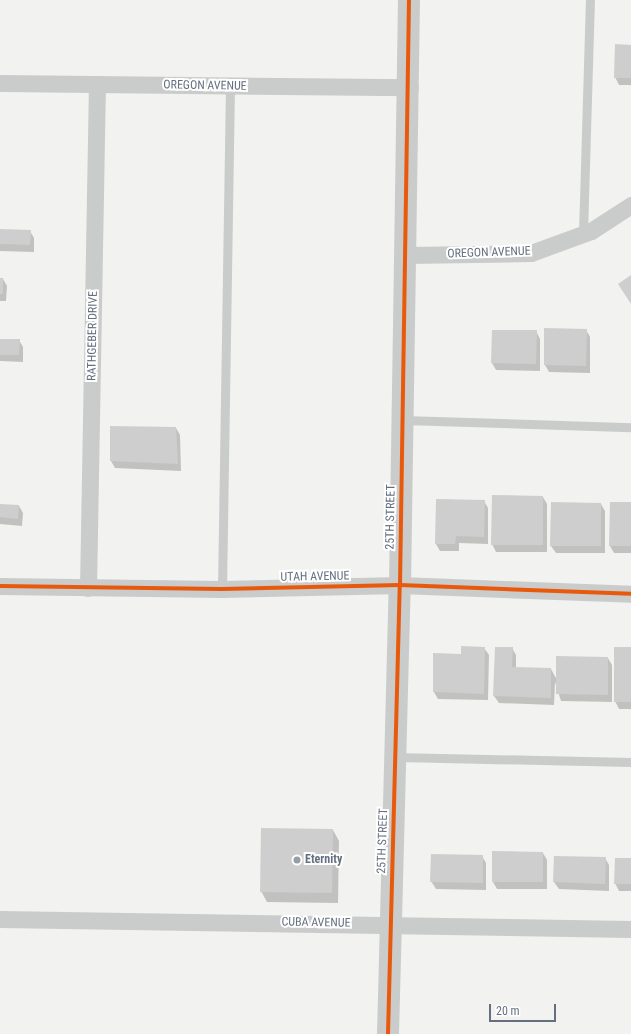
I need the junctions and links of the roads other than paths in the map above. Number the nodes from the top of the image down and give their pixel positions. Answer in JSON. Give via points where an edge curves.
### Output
{"nodes":[{"id":1,"x":410,"y":0,"type":"edge"},
{"id":2,"x":590,"y":0,"type":"edge"},
{"id":3,"x":0,"y":83,"type":"edge"},
{"id":4,"x":97,"y":84,"type":"junction"},
{"id":5,"x":230,"y":86,"type":"junction"},
{"id":6,"x":410,"y":87,"type":"junction"},
{"id":7,"x":631,"y":205,"type":"edge"},
{"id":8,"x":583,"y":234,"type":"junction"},
{"id":9,"x":407,"y":255,"type":"junction"},
{"id":10,"x":402,"y":420,"type":"junction"},
{"id":11,"x":631,"y":427,"type":"edge"},
{"id":12,"x":0,"y":586,"type":"edge"},
{"id":13,"x":400,"y":586,"type":"junction"},
{"id":14,"x":88,"y":588,"type":"junction"},
{"id":15,"x":222,"y":589,"type":"junction"},
{"id":16,"x":631,"y":594,"type":"edge"},
{"id":17,"x":395,"y":757,"type":"junction"},
{"id":18,"x":631,"y":762,"type":"edge"},
{"id":19,"x":0,"y":919,"type":"edge"},
{"id":20,"x":390,"y":924,"type":"junction"},
{"id":21,"x":631,"y":928,"type":"edge"},
{"id":22,"x":388,"y":1034,"type":"edge"}],
"edges":[{"from":1,"to":6,"type":"street","name":"25TH STREET"},
{"from":2,"to":8,"type":"lane"},
{"from":3,"to":4,"type":"street","name":"OREGON AVENUE"},
{"from":4,"to":5,"type":"street","name":"OREGON AVENUE"},
{"from":4,"to":14,"type":"street","name":"RATHGEBER DRIVE"},
{"from":5,"to":6,"type":"street","name":"OREGON AVENUE"},
{"from":5,"to":15,"type":"lane"},
{"from":6,"to":9,"type":"street","name":"25TH STREET"},
{"from":7,"to":8,"type":"street","name":"OREGON AVENUE"},
{"from":8,"to":9,"type":"street","name":"OREGON AVENUE","via":[[531,253]]},
{"from":9,"to":10,"type":"street","name":"25TH STREET"},
{"from":10,"to":11,"type":"lane"},
{"from":10,"to":13,"type":"street","name":"25TH STREET"},
{"from":12,"to":14,"type":"street","name":"UTAH AVENUE"},
{"from":13,"to":15,"type":"street","name":"UTAH AVENUE"},
{"from":13,"to":16,"type":"street","name":"UTAH AVENUE"},
{"from":13,"to":17,"type":"street","name":"25TH STREET"},
{"from":14,"to":15,"type":"street","name":"UTAH AVENUE"},
{"from":17,"to":18,"type":"lane"},
{"from":17,"to":20,"type":"street","name":"25TH STREET"},
{"from":19,"to":20,"type":"street","name":"CUBA AVENUE"},
{"from":20,"to":21,"type":"street","name":"CUBA AVENUE"},
{"from":20,"to":22,"type":"street","name":"25TH STREET"}]}
